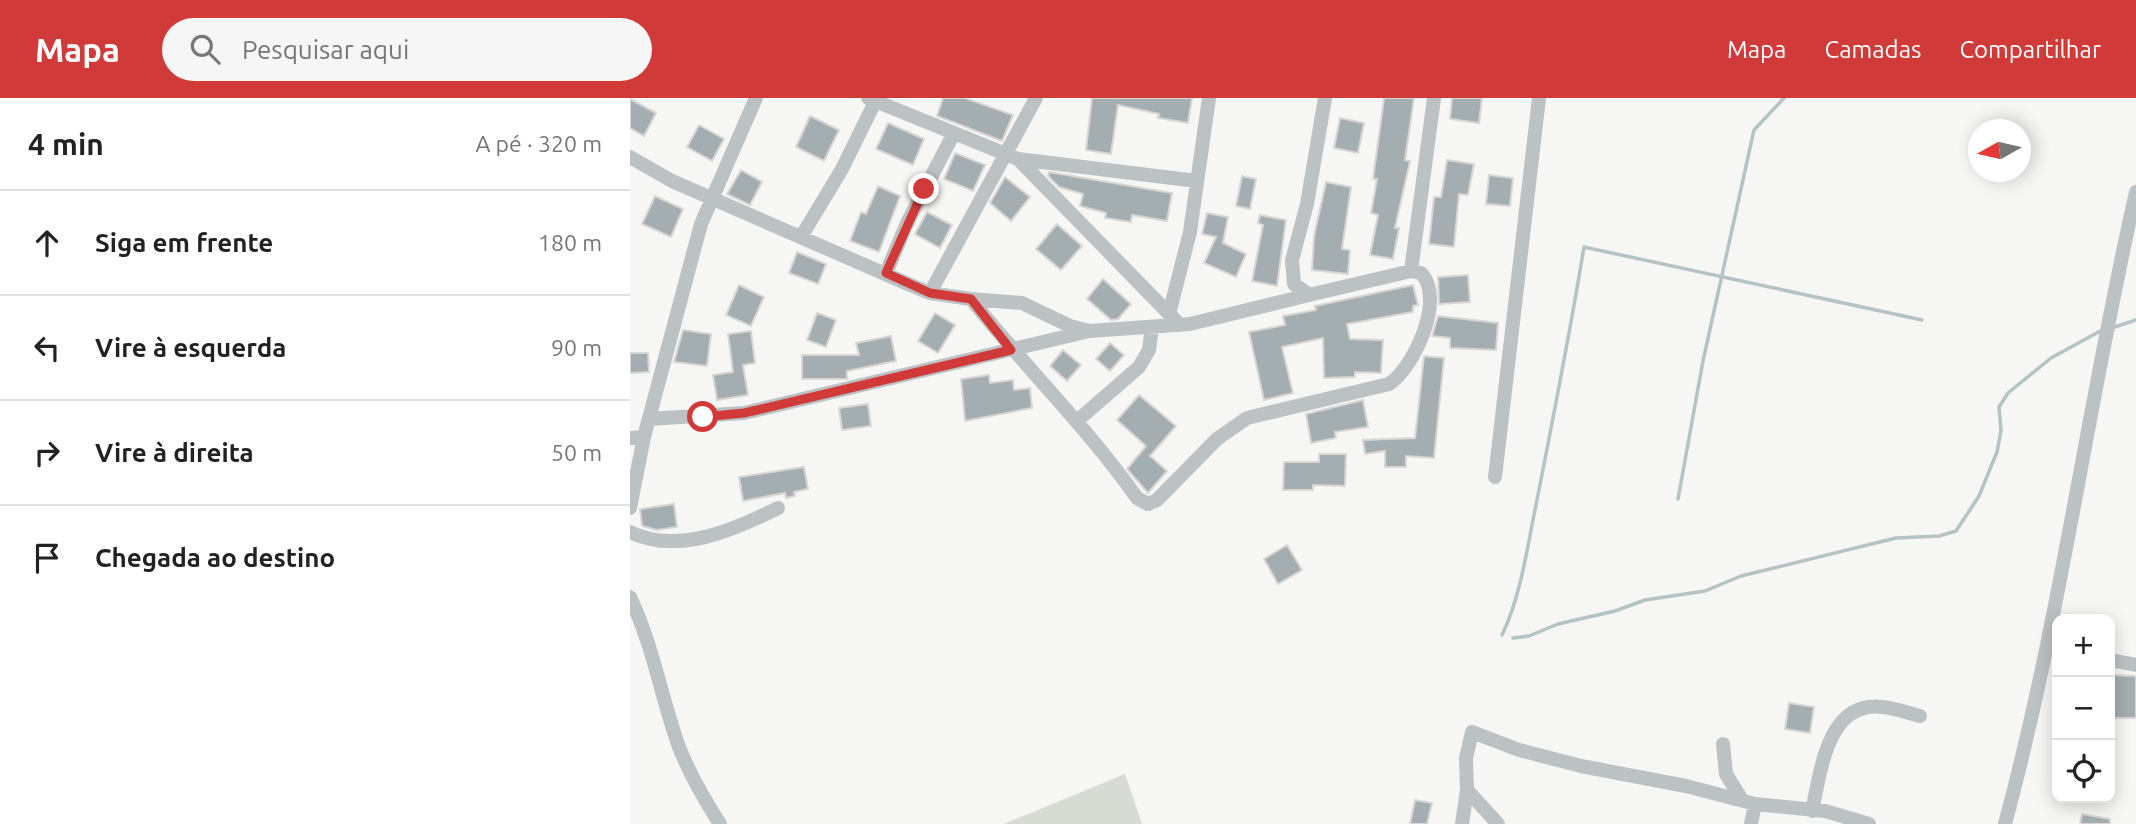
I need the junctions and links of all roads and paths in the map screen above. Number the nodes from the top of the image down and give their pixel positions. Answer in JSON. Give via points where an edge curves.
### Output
{"nodes":[{"id":1,"x":756,"y":98,"type":"edge"},
{"id":2,"x":1035,"y":98,"type":"edge"},
{"id":3,"x":1209,"y":98,"type":"edge"},
{"id":4,"x":1325,"y":98,"type":"edge"},
{"id":5,"x":1434,"y":98,"type":"edge"},
{"id":6,"x":1539,"y":98,"type":"edge"},
{"id":7,"x":873,"y":99,"type":"edge"},
{"id":8,"x":953,"y":135,"type":"junction"},
{"id":9,"x":1012,"y":156,"type":"junction"},
{"id":10,"x":630,"y":157,"type":"edge"},
{"id":11,"x":1197,"y":181,"type":"junction"},
{"id":12,"x":2136,"y":192,"type":"edge"},
{"id":13,"x":712,"y":197,"type":"junction"},
{"id":14,"x":801,"y":237,"type":"junction"},
{"id":15,"x":1411,"y":271,"type":"junction"},
{"id":16,"x":886,"y":273,"type":"junction"},
{"id":17,"x":930,"y":293,"type":"junction"},
{"id":18,"x":1309,"y":295,"type":"junction"},
{"id":19,"x":971,"y":299,"type":"junction"},
{"id":20,"x":1169,"y":314,"type":"junction"},
{"id":21,"x":1180,"y":325,"type":"junction"},
{"id":22,"x":1152,"y":327,"type":"junction"},
{"id":23,"x":1089,"y":331,"type":"junction"},
{"id":24,"x":1011,"y":350,"type":"junction"},
{"id":25,"x":649,"y":419,"type":"junction"},
{"id":26,"x":1078,"y":420,"type":"junction"},
{"id":27,"x":637,"y":437,"type":"edge"},
{"id":28,"x":1495,"y":477,"type":"dead end"},
{"id":29,"x":630,"y":508,"type":"edge"},
{"id":30,"x":778,"y":508,"type":"dead end"},
{"id":31,"x":630,"y":532,"type":"edge"},
{"id":32,"x":630,"y":597,"type":"edge"},
{"id":33,"x":2058,"y":614,"type":"edge"},
{"id":34,"x":2052,"y":651,"type":"edge"},
{"id":35,"x":2115,"y":661,"type":"edge"},
{"id":36,"x":2136,"y":665,"type":"edge"},
{"id":37,"x":1920,"y":716,"type":"dead end"},
{"id":38,"x":1723,"y":744,"type":"dead end"},
{"id":39,"x":1467,"y":790,"type":"junction"},
{"id":40,"x":1748,"y":802,"type":"junction"},
{"id":41,"x":1812,"y":811,"type":"junction"},
{"id":42,"x":720,"y":824,"type":"edge"},
{"id":43,"x":1462,"y":824,"type":"edge"},
{"id":44,"x":1498,"y":824,"type":"edge"},
{"id":45,"x":1751,"y":824,"type":"edge"},
{"id":46,"x":1869,"y":824,"type":"edge"},
{"id":47,"x":2005,"y":824,"type":"edge"}],
"edges":[{"from":1,"to":13,"type":"street"},
{"from":2,"to":9,"type":"street"},
{"from":3,"to":11,"type":"street"},
{"from":4,"to":18,"type":"street","via":[[1307,204],[1292,260],[1294,284]]},
{"from":5,"to":15,"type":"street"},
{"from":6,"to":28,"type":"street"},
{"from":7,"to":8,"type":"street"},
{"from":7,"to":14,"type":"street","via":[[842,169]]},
{"from":8,"to":9,"type":"street"},
{"from":8,"to":16,"type":"street"},
{"from":9,"to":11,"type":"street"},
{"from":9,"to":17,"type":"street"},
{"from":9,"to":20,"type":"street"},
{"from":10,"to":13,"type":"street"},
{"from":11,"to":20,"type":"street"},
{"from":12,"to":33,"type":"street","via":[[2105,329]]},
{"from":13,"to":14,"type":"street"},
{"from":13,"to":25,"type":"street"},
{"from":14,"to":16,"type":"street"},
{"from":15,"to":18,"type":"street"},
{"from":15,"to":26,"type":"street","via":[[1428,281],[1431,307],[1401,376],[1389,384],[1241,421],[1153,503],[1137,498]]},
{"from":16,"to":17,"type":"street"},
{"from":17,"to":19,"type":"street"},
{"from":18,"to":21,"type":"street"},
{"from":19,"to":23,"type":"street","via":[[1022,303]]},
{"from":19,"to":24,"type":"street"},
{"from":20,"to":21,"type":"street"},
{"from":21,"to":22,"type":"street"},
{"from":22,"to":23,"type":"street"},
{"from":22,"to":26,"type":"street","via":[[1149,350],[1139,367]]},
{"from":23,"to":24,"type":"street"},
{"from":24,"to":25,"type":"street","via":[[744,413]]},
{"from":24,"to":26,"type":"street"},
{"from":25,"to":27,"type":"street"},
{"from":27,"to":29,"type":"street"},
{"from":30,"to":31,"type":"street","via":[[733,529],[688,539],[658,540]]},
{"from":32,"to":42,"type":"street","via":[[647,637],[678,744]]},
{"from":34,"to":47,"type":"street"},
{"from":35,"to":36,"type":"street"},
{"from":37,"to":41,"type":"street","via":[[1883,707],[1847,714],[1826,752]]},
{"from":38,"to":40,"type":"street","via":[[1726,774]]},
{"from":39,"to":40,"type":"street","via":[[1467,745],[1474,732],[1519,750]]},
{"from":39,"to":43,"type":"street"},
{"from":39,"to":44,"type":"street"},
{"from":40,"to":41,"type":"street"},
{"from":40,"to":45,"type":"street"},
{"from":41,"to":46,"type":"street"}]}
